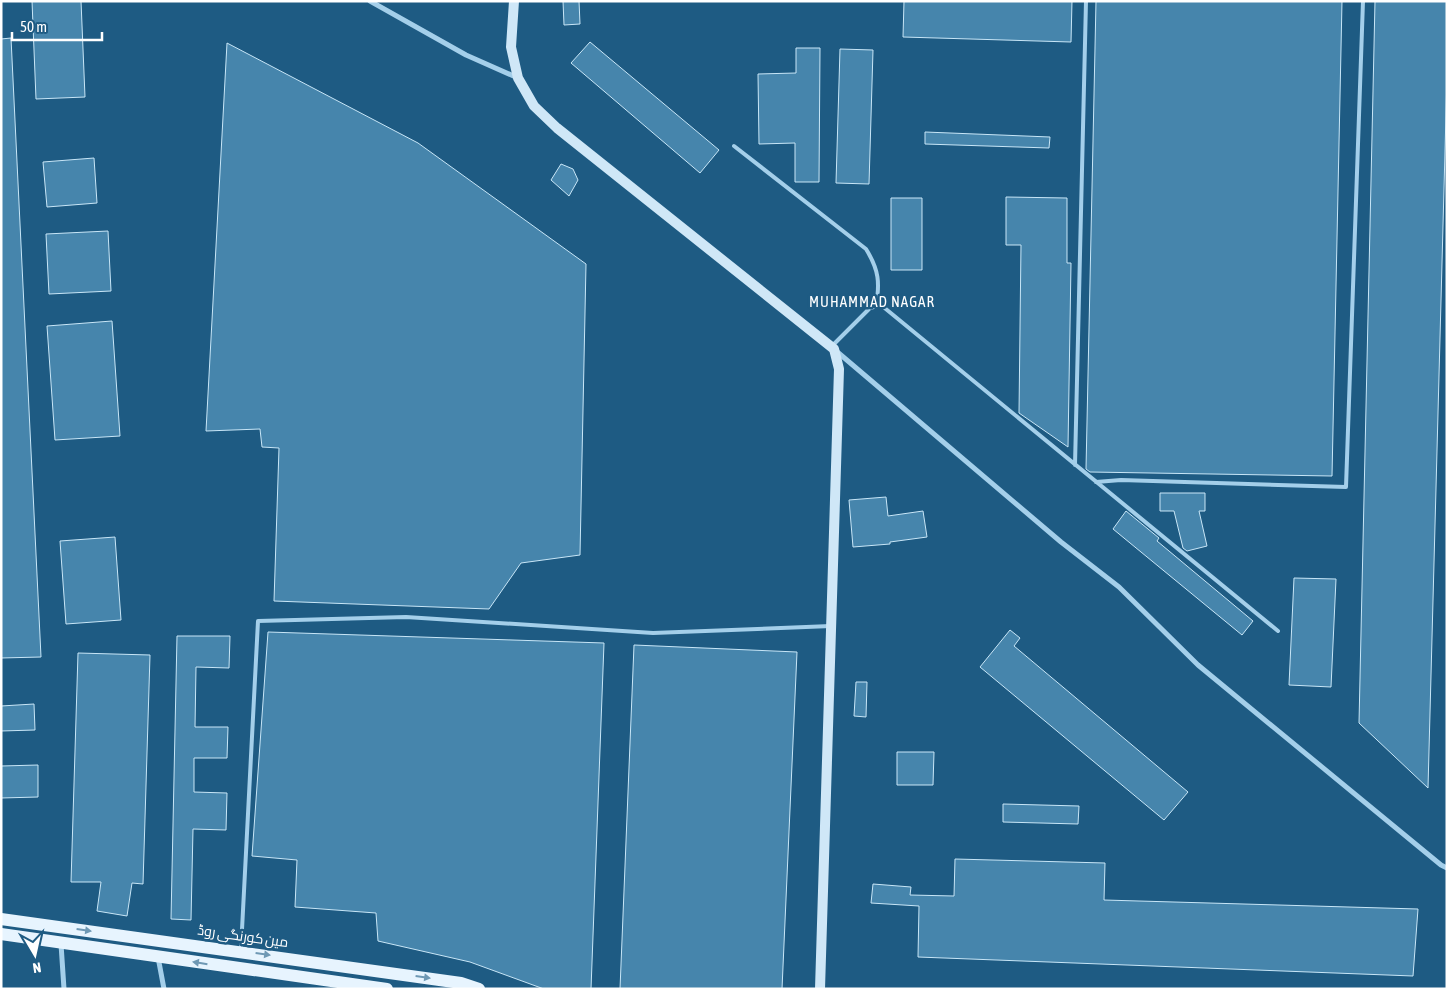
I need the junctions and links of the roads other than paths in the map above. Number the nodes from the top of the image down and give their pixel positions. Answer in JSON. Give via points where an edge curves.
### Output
{"nodes":[{"id":1,"x":370,"y":1,"type":"edge"},
{"id":2,"x":514,"y":1,"type":"edge"},
{"id":3,"x":1086,"y":1,"type":"edge"},
{"id":4,"x":1363,"y":1,"type":"edge"},
{"id":5,"x":518,"y":78,"type":"junction"},
{"id":6,"x":734,"y":146,"type":"dead end"},
{"id":7,"x":876,"y":306,"type":"junction"},
{"id":8,"x":833,"y":348,"type":"junction"},
{"id":9,"x":1075,"y":465,"type":"junction"},
{"id":10,"x":1096,"y":482,"type":"junction"},
{"id":11,"x":831,"y":626,"type":"junction"},
{"id":12,"x":1278,"y":631,"type":"dead end"},
{"id":13,"x":1447,"y":868,"type":"edge"},
{"id":14,"x":1,"y":918,"type":"edge"},
{"id":15,"x":1,"y":934,"type":"edge"},
{"id":16,"x":61,"y":942,"type":"junction"},
{"id":17,"x":241,"y":951,"type":"junction"},
{"id":18,"x":157,"y":956,"type":"junction"},
{"id":19,"x":64,"y":989,"type":"edge"},
{"id":20,"x":164,"y":989,"type":"edge"},
{"id":21,"x":387,"y":989,"type":"edge"},
{"id":22,"x":479,"y":989,"type":"edge"},
{"id":23,"x":820,"y":989,"type":"edge"}],
"edges":[{"from":1,"to":5,"type":"street","via":[[466,55]]},
{"from":2,"to":5,"type":"street","via":[[511,47]]},
{"from":3,"to":9,"type":"lane"},
{"from":4,"to":10,"type":"lane","via":[[1346,487],[1122,480]]},
{"from":5,"to":8,"type":"street","via":[[534,106],[558,128]]},
{"from":6,"to":7,"type":"lane","via":[[866,249],[878,276]]},
{"from":7,"to":8,"type":"lane","via":[[870,308]]},
{"from":7,"to":9,"type":"lane","via":[[880,305]]},
{"from":8,"to":11,"type":"street","via":[[839,369]]},
{"from":8,"to":13,"type":"street","via":[[1061,542],[1119,587],[1198,665]]},
{"from":9,"to":10,"type":"lane"},
{"from":10,"to":12,"type":"lane"},
{"from":11,"to":17,"type":"lane","via":[[653,633],[406,617],[258,620]]},
{"from":11,"to":23,"type":"street"},
{"from":14,"to":17,"type":"main road","name":"مین کورنگی روڈ","one_way":true},
{"from":15,"to":16,"type":"main road"},
{"from":16,"to":18,"type":"main road"},
{"from":16,"to":19,"type":"street"},
{"from":17,"to":22,"type":"main road","name":"مین کورنگی روڈ","one_way":true,"via":[[461,983]]},
{"from":18,"to":20,"type":"street"},
{"from":21,"to":18,"type":"main road","one_way":true}]}
